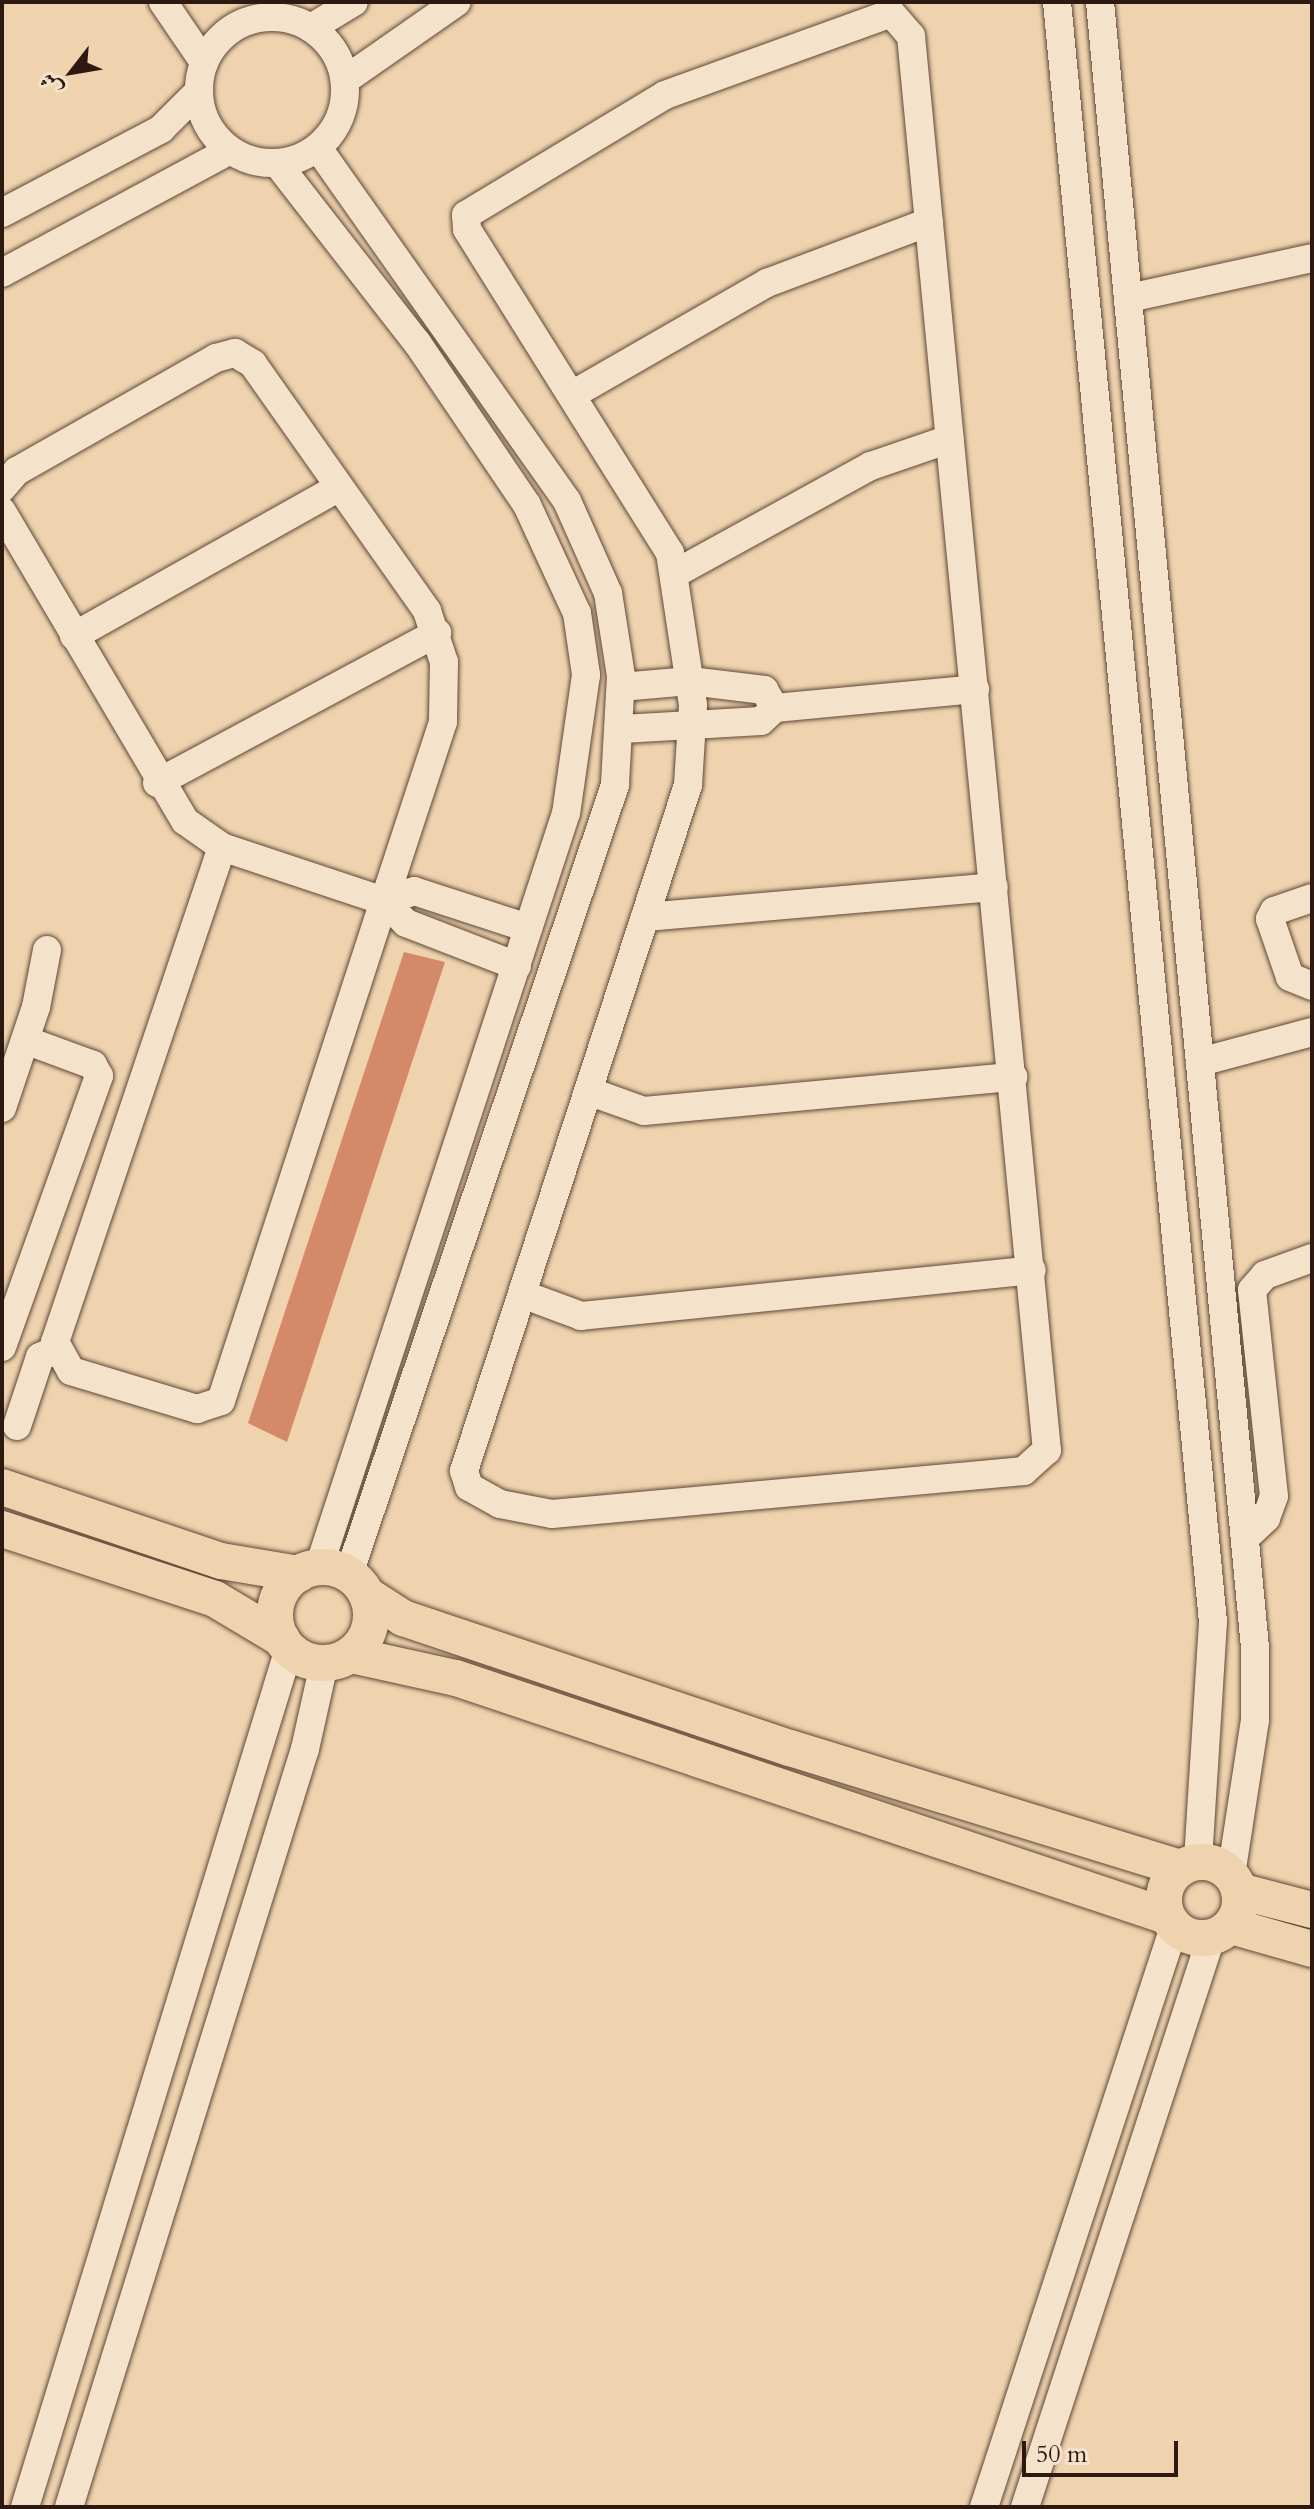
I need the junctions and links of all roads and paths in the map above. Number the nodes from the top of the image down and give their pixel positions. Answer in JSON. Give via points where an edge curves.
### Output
{"nodes":[{"id":1,"x":163,"y":2,"type":"edge"},
{"id":2,"x":354,"y":2,"type":"edge"},
{"id":3,"x":457,"y":2,"type":"edge"},
{"id":4,"x":1057,"y":2,"type":"edge"},
{"id":5,"x":1100,"y":2,"type":"edge"},
{"id":6,"x":266,"y":9,"type":"edge"},
{"id":7,"x":311,"y":28,"type":"junction"},
{"id":8,"x":204,"y":62,"type":"junction"},
{"id":9,"x":345,"y":80,"type":"junction"},
{"id":10,"x":199,"y":91,"type":"junction"},
{"id":11,"x":318,"y":148,"type":"junction"},
{"id":12,"x":230,"y":150,"type":"junction"},
{"id":13,"x":277,"y":163,"type":"junction"},
{"id":14,"x":2,"y":213,"type":"edge"},
{"id":15,"x":929,"y":222,"type":"junction"},
{"id":16,"x":1312,"y":258,"type":"edge"},
{"id":17,"x":2,"y":273,"type":"edge"},
{"id":18,"x":1129,"y":298,"type":"junction"},
{"id":19,"x":572,"y":395,"type":"junction"},
{"id":20,"x":950,"y":439,"type":"junction"},
{"id":21,"x":535,"y":456,"type":"junction"},
{"id":22,"x":506,"y":477,"type":"junction"},
{"id":23,"x":339,"y":487,"type":"junction"},
{"id":24,"x":2,"y":488,"type":"edge"},
{"id":25,"x":2,"y":511,"type":"edge"},
{"id":26,"x":676,"y":573,"type":"junction"},
{"id":27,"x":437,"y":633,"type":"junction"},
{"id":28,"x":74,"y":636,"type":"junction"},
{"id":29,"x":690,"y":681,"type":"junction"},
{"id":30,"x":621,"y":687,"type":"junction"},
{"id":31,"x":975,"y":689,"type":"junction"},
{"id":32,"x":775,"y":708,"type":"junction"},
{"id":33,"x":692,"y":722,"type":"junction"},
{"id":34,"x":622,"y":729,"type":"junction"},
{"id":35,"x":157,"y":783,"type":"junction"},
{"id":36,"x":222,"y":847,"type":"junction"},
{"id":37,"x":994,"y":887,"type":"junction"},
{"id":38,"x":1312,"y":898,"type":"edge"},
{"id":39,"x":384,"y":901,"type":"junction"},
{"id":40,"x":645,"y":917,"type":"junction"},
{"id":41,"x":528,"y":928,"type":"junction"},
{"id":42,"x":47,"y":950,"type":"dead end"},
{"id":43,"x":517,"y":966,"type":"junction"},
{"id":44,"x":1312,"y":986,"type":"edge"},
{"id":45,"x":1312,"y":1032,"type":"edge"},
{"id":46,"x":25,"y":1040,"type":"junction"},
{"id":47,"x":1200,"y":1062,"type":"junction"},
{"id":48,"x":1013,"y":1077,"type":"junction"},
{"id":49,"x":588,"y":1091,"type":"junction"},
{"id":50,"x":2,"y":1108,"type":"edge"},
{"id":51,"x":432,"y":1229,"type":"junction"},
{"id":52,"x":461,"y":1242,"type":"junction"},
{"id":53,"x":1312,"y":1258,"type":"edge"},
{"id":54,"x":1032,"y":1270,"type":"junction"},
{"id":55,"x":522,"y":1294,"type":"junction"},
{"id":56,"x":2,"y":1347,"type":"edge"},
{"id":57,"x":55,"y":1350,"type":"junction"},
{"id":58,"x":17,"y":1426,"type":"dead end"},
{"id":59,"x":2,"y":1487,"type":"edge"},
{"id":60,"x":2,"y":1529,"type":"edge"},
{"id":61,"x":1247,"y":1536,"type":"junction"},
{"id":62,"x":333,"y":1578,"type":"junction"},
{"id":63,"x":285,"y":1644,"type":"junction"},
{"id":64,"x":337,"y":1659,"type":"junction"},
{"id":65,"x":1189,"y":1865,"type":"junction"},
{"id":66,"x":1235,"y":1883,"type":"junction"},
{"id":67,"x":1312,"y":1910,"type":"edge"},
{"id":68,"x":1170,"y":1921,"type":"junction"},
{"id":69,"x":1221,"y":1932,"type":"junction"},
{"id":70,"x":1312,"y":1949,"type":"edge"},
{"id":71,"x":199,"y":1952,"type":"junction"},
{"id":72,"x":237,"y":1965,"type":"junction"},
{"id":73,"x":25,"y":2507,"type":"edge"},
{"id":74,"x":69,"y":2507,"type":"edge"},
{"id":75,"x":984,"y":2507,"type":"edge"},
{"id":76,"x":1025,"y":2507,"type":"edge"}],
"edges":[{"from":1,"to":8,"type":"street"},
{"from":2,"to":7,"type":"street"},
{"from":3,"to":9,"type":"street"},
{"from":4,"to":65,"type":"street","via":[[1213,1622]]},
{"from":5,"to":18,"type":"street"},
{"from":6,"to":7,"type":"street"},
{"from":6,"to":8,"type":"street","via":[[232,28]]},
{"from":7,"to":9,"type":"street","via":[[334,51]]},
{"from":8,"to":10,"type":"street"},
{"from":9,"to":11,"type":"street","via":[[340,117]]},
{"from":10,"to":12,"type":"street","via":[[202,114]]},
{"from":10,"to":14,"type":"street","via":[[161,129]]},
{"from":11,"to":13,"type":"street"},
{"from":11,"to":21,"type":"street"},
{"from":12,"to":13,"type":"street"},
{"from":12,"to":17,"type":"street"},
{"from":13,"to":22,"type":"street","via":[[418,344]]},
{"from":15,"to":19,"type":"street","via":[[767,283]]},
{"from":15,"to":19,"type":"street","via":[[911,36],[891,13],[665,95],[466,215],[467,229]]},
{"from":15,"to":20,"type":"street"},
{"from":16,"to":18,"type":"street"},
{"from":18,"to":47,"type":"street"},
{"from":19,"to":26,"type":"street"},
{"from":20,"to":26,"type":"street","via":[[871,466]]},
{"from":20,"to":31,"type":"street"},
{"from":21,"to":22,"type":"street"},
{"from":21,"to":30,"type":"street","via":[[599,566],[615,619]]},
{"from":22,"to":41,"type":"street","via":[[566,580],[586,675],[575,780]]},
{"from":23,"to":24,"type":"street","via":[[253,364],[235,353],[17,471]]},
{"from":23,"to":27,"type":"street"},
{"from":23,"to":28,"type":"street"},
{"from":25,"to":28,"type":"street"},
{"from":26,"to":29,"type":"street"},
{"from":27,"to":35,"type":"street"},
{"from":27,"to":39,"type":"street","via":[[443,722]]},
{"from":28,"to":35,"type":"street"},
{"from":29,"to":30,"type":"street"},
{"from":29,"to":32,"type":"street","via":[[764,690]]},
{"from":29,"to":33,"type":"street"},
{"from":30,"to":34,"type":"street"},
{"from":31,"to":32,"type":"street"},
{"from":31,"to":37,"type":"street"},
{"from":32,"to":33,"type":"street","via":[[761,721]]},
{"from":33,"to":34,"type":"street"},
{"from":33,"to":40,"type":"street","via":[[688,785]]},
{"from":34,"to":52,"type":"street","via":[[615,785]]},
{"from":35,"to":36,"type":"street","via":[[185,821]]},
{"from":36,"to":39,"type":"street"},
{"from":36,"to":57,"type":"street"},
{"from":37,"to":40,"type":"street"},
{"from":37,"to":48,"type":"street"},
{"from":38,"to":44,"type":"street","via":[[1274,911],[1270,919],[1290,977]]},
{"from":39,"to":41,"type":"street","via":[[414,891]]},
{"from":39,"to":43,"type":"street","via":[[414,927]]},
{"from":39,"to":57,"type":"street","via":[[221,1401],[197,1409],[71,1371]]},
{"from":40,"to":49,"type":"street"},
{"from":41,"to":43,"type":"street"},
{"from":42,"to":46,"type":"street"},
{"from":43,"to":51,"type":"street"},
{"from":45,"to":47,"type":"street"},
{"from":46,"to":50,"type":"street"},
{"from":46,"to":56,"type":"street","via":[[93,1065],[99,1076]]},
{"from":47,"to":61,"type":"street"},
{"from":48,"to":49,"type":"street","via":[[644,1111]]},
{"from":48,"to":54,"type":"street"},
{"from":49,"to":55,"type":"street"},
{"from":51,"to":52,"type":"street"},
{"from":51,"to":62,"type":"street"},
{"from":52,"to":62,"type":"street"},
{"from":53,"to":61,"type":"street","via":[[1265,1275],[1252,1290],[1274,1496],[1266,1518]]},
{"from":54,"to":55,"type":"street","via":[[581,1316]]},
{"from":54,"to":55,"type":"street","via":[[1048,1431],[1037,1466],[552,1514],[500,1504],[464,1480]]},
{"from":57,"to":58,"type":"street","via":[[40,1357]]},
{"from":59,"to":62,"type":"main road","via":[[221,1561]]},
{"from":60,"to":63,"type":"main road","via":[[215,1599]]},
{"from":61,"to":66,"type":"street","via":[[1255,1720]]},
{"from":62,"to":63,"type":"main road","via":[[279,1596]]},
{"from":62,"to":64,"type":"main road","via":[[371,1622]]},
{"from":62,"to":65,"type":"main road","via":[[403,1618],[671,1708]]},
{"from":63,"to":64,"type":"main road"},
{"from":63,"to":71,"type":"street"},
{"from":64,"to":68,"type":"main road","via":[[456,1678]]},
{"from":64,"to":72,"type":"street"},
{"from":65,"to":66,"type":"main road"},
{"from":65,"to":68,"type":"main road","via":[[1165,1889]]},
{"from":66,"to":67,"type":"main road"},
{"from":66,"to":69,"type":"main road"},
{"from":68,"to":69,"type":"main road"},
{"from":68,"to":75,"type":"street"},
{"from":69,"to":70,"type":"main road"},
{"from":69,"to":76,"type":"street"},
{"from":71,"to":72,"type":"street"},
{"from":71,"to":73,"type":"street"},
{"from":72,"to":74,"type":"street"}]}
